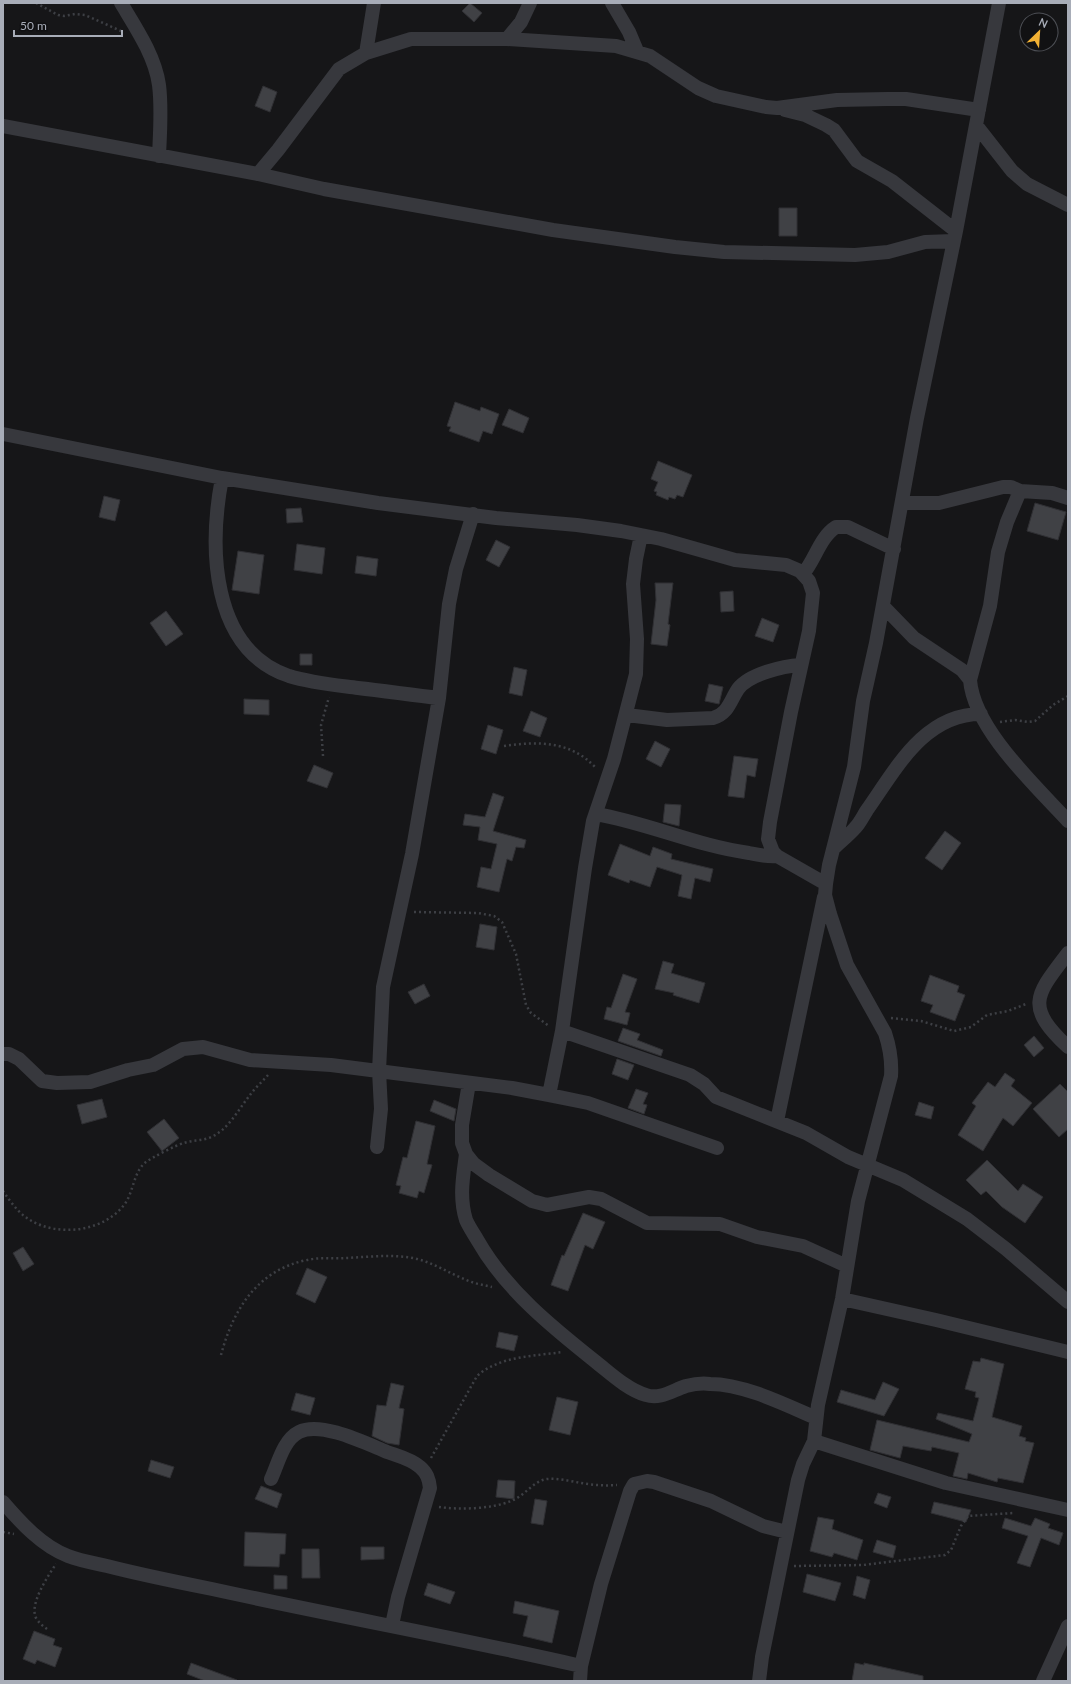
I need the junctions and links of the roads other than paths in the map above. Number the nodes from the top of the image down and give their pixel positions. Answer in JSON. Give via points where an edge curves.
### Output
{"nodes":[{"id":1,"x":121,"y":3,"type":"edge"},
{"id":2,"x":374,"y":3,"type":"edge"},
{"id":3,"x":530,"y":3,"type":"edge"},
{"id":4,"x":612,"y":3,"type":"edge"},
{"id":5,"x":999,"y":3,"type":"edge"},
{"id":6,"x":507,"y":40,"type":"junction"},
{"id":7,"x":637,"y":51,"type":"junction"},
{"id":8,"x":366,"y":53,"type":"junction"},
{"id":9,"x":777,"y":108,"type":"junction"},
{"id":10,"x":979,"y":110,"type":"junction"},
{"id":11,"x":976,"y":125,"type":"junction"},
{"id":12,"x":3,"y":126,"type":"edge"},
{"id":13,"x":159,"y":156,"type":"junction"},
{"id":14,"x":258,"y":174,"type":"junction"},
{"id":15,"x":1068,"y":205,"type":"edge"},
{"id":16,"x":954,"y":236,"type":"junction"},
{"id":17,"x":3,"y":434,"type":"edge"},
{"id":18,"x":222,"y":478,"type":"junction"},
{"id":19,"x":1020,"y":491,"type":"junction"},
{"id":20,"x":1068,"y":498,"type":"edge"},
{"id":21,"x":902,"y":504,"type":"junction"},
{"id":22,"x":473,"y":514,"type":"junction"},
{"id":23,"x":641,"y":535,"type":"junction"},
{"id":24,"x":894,"y":549,"type":"junction"},
{"id":25,"x":803,"y":574,"type":"junction"},
{"id":26,"x":883,"y":606,"type":"junction"},
{"id":27,"x":801,"y":665,"type":"junction"},
{"id":28,"x":970,"y":680,"type":"junction"},
{"id":29,"x":440,"y":698,"type":"junction"},
{"id":30,"x":627,"y":715,"type":"junction"},
{"id":31,"x":983,"y":720,"type":"junction"},
{"id":32,"x":596,"y":814,"type":"junction"},
{"id":33,"x":1068,"y":821,"type":"edge"},
{"id":34,"x":833,"y":849,"type":"junction"},
{"id":35,"x":777,"y":856,"type":"junction"},
{"id":36,"x":825,"y":890,"type":"junction"},
{"id":37,"x":1068,"y":953,"type":"edge"},
{"id":38,"x":562,"y":1031,"type":"junction"},
{"id":39,"x":1068,"y":1047,"type":"edge"},
{"id":40,"x":3,"y":1054,"type":"edge"},
{"id":41,"x":379,"y":1071,"type":"junction"},
{"id":42,"x":469,"y":1083,"type":"junction"},
{"id":43,"x":549,"y":1095,"type":"junction"},
{"id":44,"x":777,"y":1122,"type":"junction"},
{"id":45,"x":377,"y":1147,"type":"dead end"},
{"id":46,"x":717,"y":1148,"type":"dead end"},
{"id":47,"x":466,"y":1154,"type":"junction"},
{"id":48,"x":868,"y":1165,"type":"junction"},
{"id":49,"x":847,"y":1266,"type":"junction"},
{"id":50,"x":842,"y":1300,"type":"junction"},
{"id":51,"x":1068,"y":1302,"type":"edge"},
{"id":52,"x":1068,"y":1352,"type":"edge"},
{"id":53,"x":816,"y":1418,"type":"junction"},
{"id":54,"x":814,"y":1441,"type":"junction"},
{"id":55,"x":271,"y":1479,"type":"dead end"},
{"id":56,"x":3,"y":1502,"type":"edge"},
{"id":57,"x":1068,"y":1510,"type":"edge"},
{"id":58,"x":787,"y":1532,"type":"junction"},
{"id":59,"x":392,"y":1625,"type":"junction"},
{"id":60,"x":1068,"y":1626,"type":"edge"},
{"id":61,"x":581,"y":1666,"type":"junction"},
{"id":62,"x":580,"y":1681,"type":"edge"},
{"id":63,"x":759,"y":1681,"type":"edge"},
{"id":64,"x":1043,"y":1681,"type":"edge"}],
"edges":[{"from":1,"to":13,"type":"street","via":[[141,38],[158,84]]},
{"from":2,"to":8,"type":"street"},
{"from":3,"to":6,"type":"street","via":[[522,22]]},
{"from":4,"to":7,"type":"street","via":[[630,32]]},
{"from":5,"to":10,"type":"street"},
{"from":6,"to":7,"type":"street","via":[[616,46]]},
{"from":6,"to":8,"type":"street","via":[[411,39]]},
{"from":7,"to":9,"type":"street","via":[[650,56],[698,88],[716,96]]},
{"from":8,"to":14,"type":"street","via":[[339,69]]},
{"from":9,"to":10,"type":"street","via":[[837,100],[906,99]]},
{"from":9,"to":16,"type":"street","via":[[805,115],[834,130],[857,161],[892,181]]},
{"from":10,"to":11,"type":"street"},
{"from":11,"to":15,"type":"street","via":[[1012,171],[1027,184]]},
{"from":11,"to":16,"type":"street"},
{"from":12,"to":13,"type":"street"},
{"from":13,"to":14,"type":"street"},
{"from":14,"to":16,"type":"street","via":[[324,189],[553,230],[724,252],[855,255],[888,252]]},
{"from":16,"to":21,"type":"street"},
{"from":17,"to":18,"type":"street"},
{"from":18,"to":22,"type":"street","via":[[378,503]]},
{"from":18,"to":29,"type":"street","via":[[218,500],[217,556],[220,589],[232,625],[255,656],[288,676],[333,685]]},
{"from":19,"to":20,"type":"street","via":[[1045,492]]},
{"from":19,"to":21,"type":"street","via":[[1003,487],[939,503]]},
{"from":19,"to":28,"type":"street","via":[[998,552],[990,606]]},
{"from":21,"to":24,"type":"street"},
{"from":22,"to":23,"type":"street"},
{"from":22,"to":29,"type":"street","via":[[448,604]]},
{"from":23,"to":25,"type":"street","via":[[735,560],[786,565]]},
{"from":23,"to":30,"type":"street","via":[[633,584],[637,639],[636,674]]},
{"from":24,"to":25,"type":"street","via":[[848,527],[836,527],[826,536]]},
{"from":24,"to":26,"type":"street"},
{"from":25,"to":27,"type":"street","via":[[809,581],[813,593],[809,631]]},
{"from":26,"to":28,"type":"street","via":[[914,638],[962,670]]},
{"from":26,"to":34,"type":"street","via":[[854,767]]},
{"from":27,"to":30,"type":"street","via":[[779,667],[744,684],[720,716],[667,720]]},
{"from":27,"to":35,"type":"street","via":[[774,796],[768,840],[772,852]]},
{"from":28,"to":31,"type":"street","via":[[971,691]]},
{"from":29,"to":41,"type":"street","via":[[383,987]]},
{"from":30,"to":32,"type":"street"},
{"from":31,"to":33,"type":"street","via":[[999,743]]},
{"from":31,"to":34,"type":"street","via":[[967,714],[954,717],[926,734],[910,751],[856,828]]},
{"from":32,"to":35,"type":"street","via":[[648,826],[718,848]]},
{"from":32,"to":38,"type":"street","via":[[585,868]]},
{"from":34,"to":36,"type":"street"},
{"from":35,"to":36,"type":"street"},
{"from":36,"to":44,"type":"street"},
{"from":36,"to":48,"type":"street","via":[[836,937],[846,965],[889,1044],[892,1058],[891,1076]]},
{"from":37,"to":39,"type":"street","via":[[1048,978],[1038,1002],[1054,1034]]},
{"from":38,"to":43,"type":"street"},
{"from":38,"to":44,"type":"street","via":[[690,1075],[704,1084],[716,1097]]},
{"from":40,"to":41,"type":"street","via":[[19,1059],[42,1081],[57,1083],[103,1079],[153,1065],[188,1048],[203,1047],[250,1060]]},
{"from":41,"to":42,"type":"street"},
{"from":41,"to":45,"type":"street","via":[[381,1098]]},
{"from":42,"to":43,"type":"street"},
{"from":42,"to":47,"type":"street","via":[[462,1125],[462,1142]]},
{"from":43,"to":46,"type":"street","via":[[588,1103]]},
{"from":44,"to":48,"type":"street"},
{"from":47,"to":49,"type":"street","via":[[489,1175],[540,1204],[555,1204],[589,1197],[601,1199],[647,1223],[720,1224],[757,1237],[803,1246]]},
{"from":47,"to":53,"type":"street","via":[[462,1203],[467,1222],[490,1261],[516,1292],[581,1350],[620,1380],[645,1395],[659,1396],[698,1384],[724,1385]]},
{"from":48,"to":49,"type":"street","via":[[858,1201]]},
{"from":48,"to":51,"type":"street","via":[[903,1180],[967,1219]]},
{"from":49,"to":50,"type":"street"},
{"from":50,"to":52,"type":"street"},
{"from":50,"to":53,"type":"street"},
{"from":53,"to":54,"type":"street"},
{"from":54,"to":57,"type":"street","via":[[946,1483]]},
{"from":54,"to":58,"type":"street","via":[[801,1470]]},
{"from":55,"to":59,"type":"street","via":[[289,1440],[308,1429],[362,1441],[412,1461],[424,1470],[430,1488]]},
{"from":56,"to":59,"type":"street","via":[[38,1538],[63,1554],[152,1578]]},
{"from":58,"to":61,"type":"street","via":[[763,1526],[711,1501],[654,1482],[634,1484],[601,1584]]},
{"from":58,"to":63,"type":"street"},
{"from":59,"to":61,"type":"street"},
{"from":60,"to":64,"type":"street"},
{"from":61,"to":62,"type":"street"}]}
